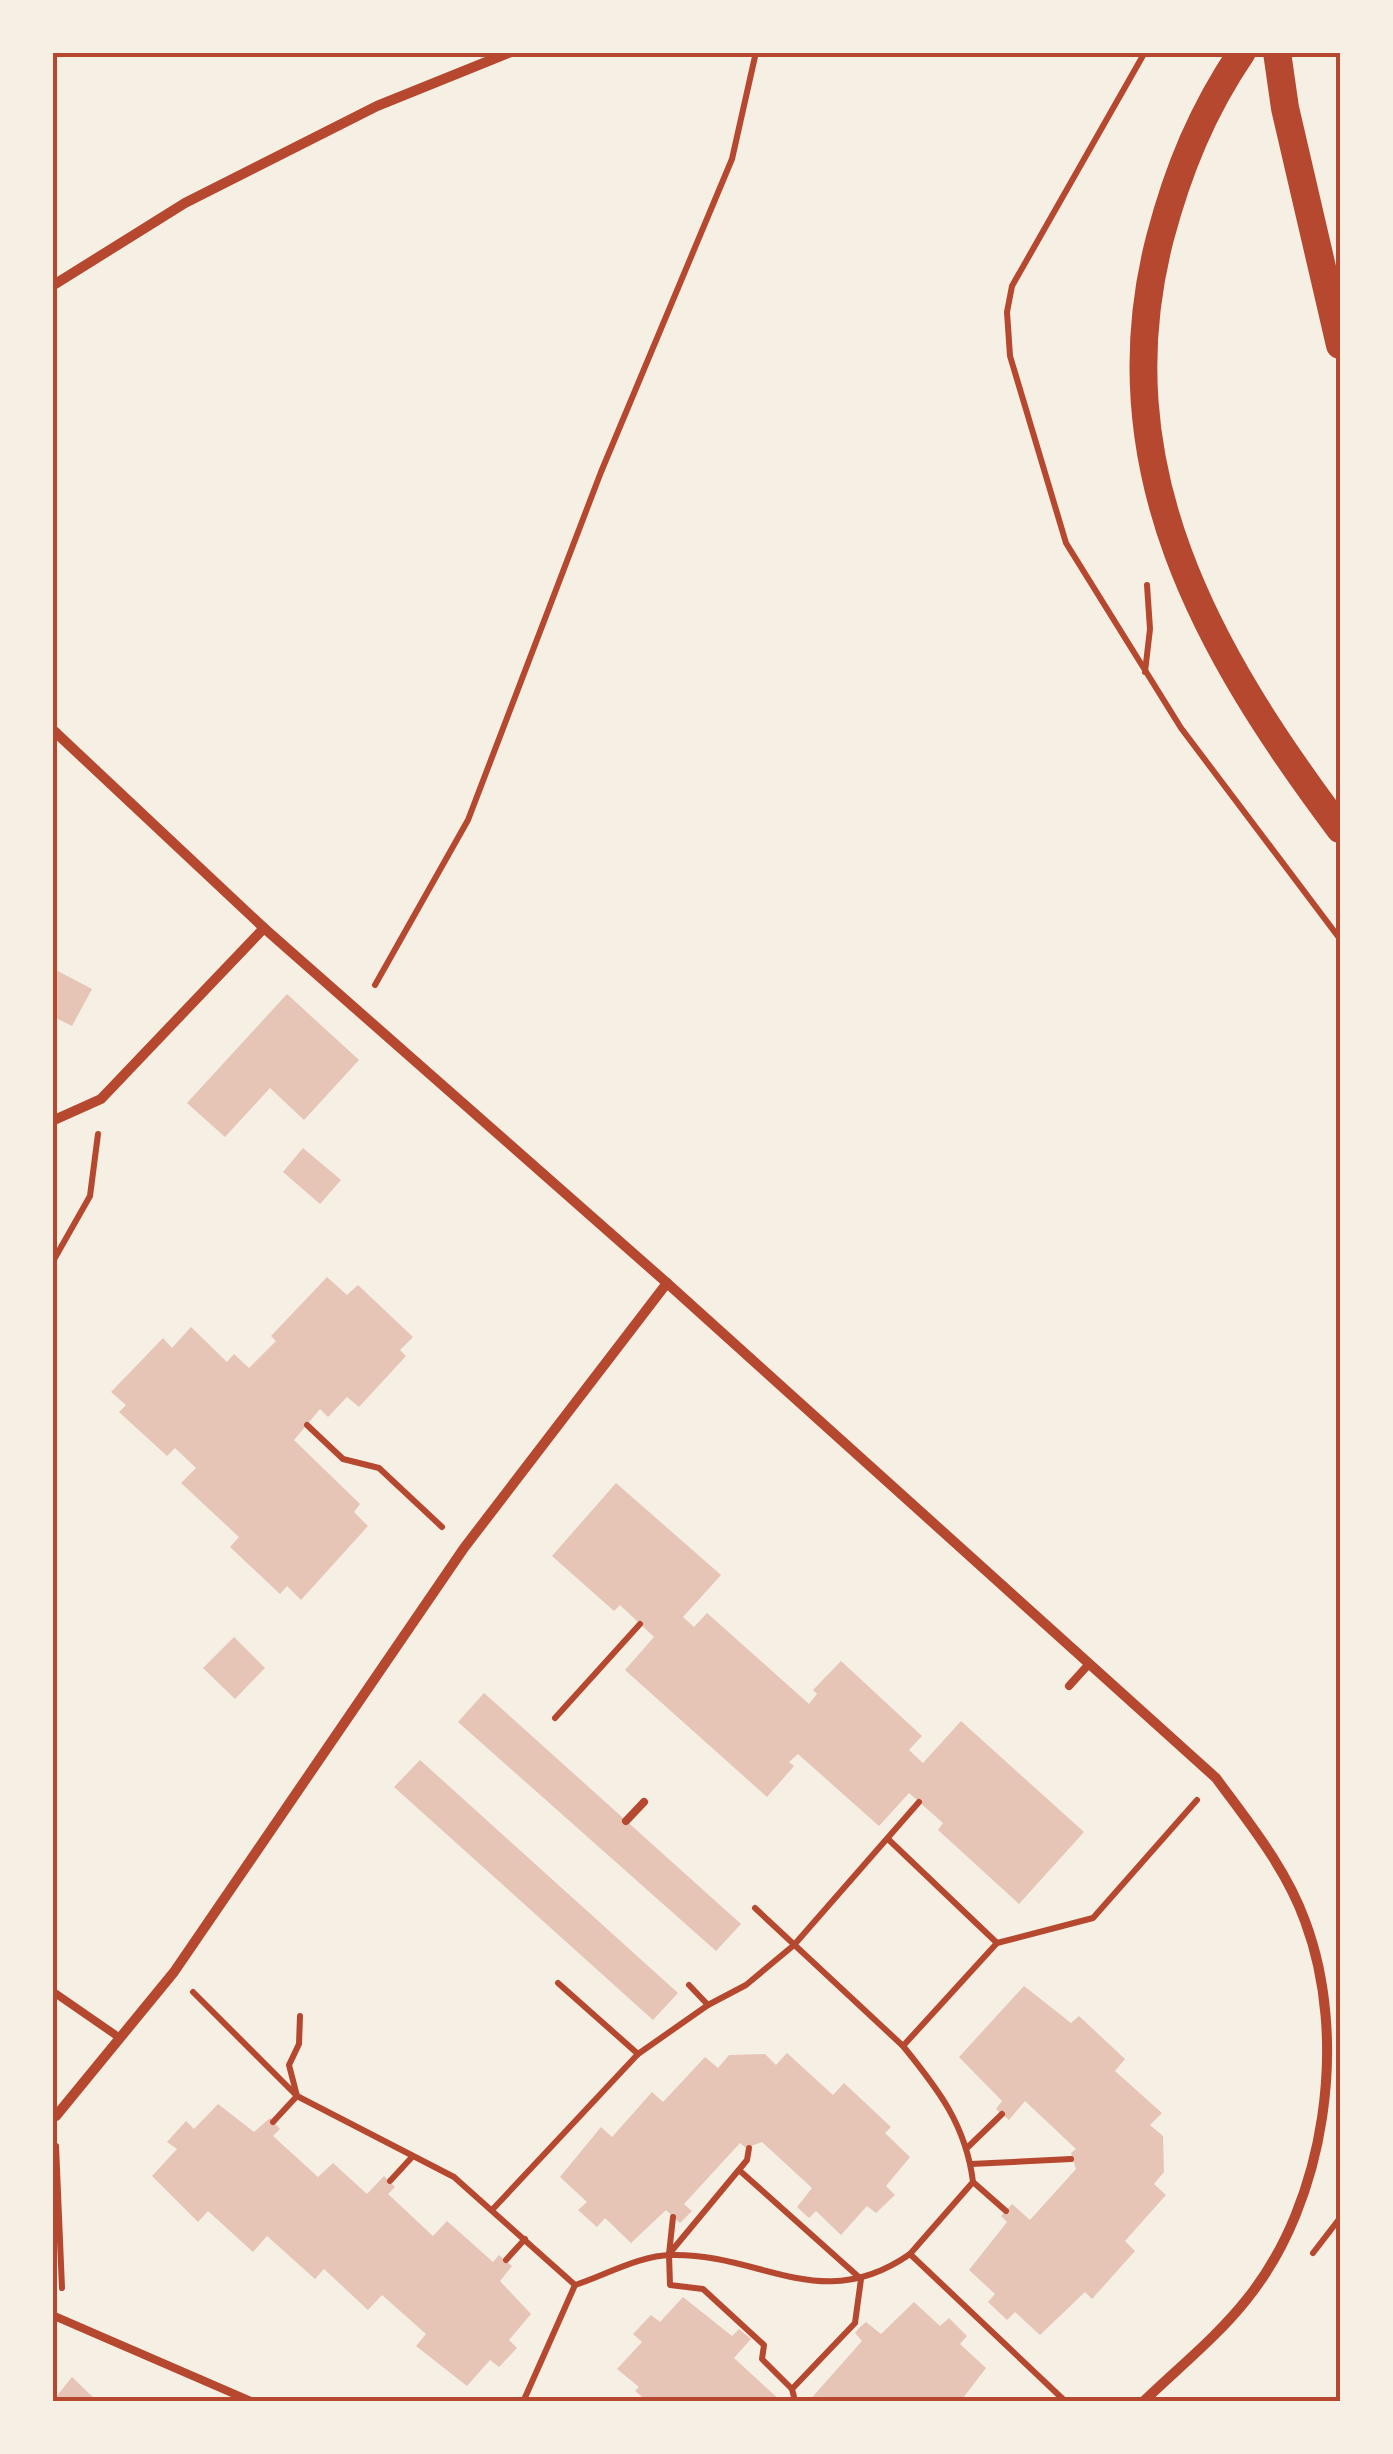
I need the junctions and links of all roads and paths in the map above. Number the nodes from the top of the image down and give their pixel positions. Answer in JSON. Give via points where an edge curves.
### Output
{"nodes":[{"id":1,"x":511,"y":52,"type":"edge"},
{"id":2,"x":756,"y":52,"type":"edge"},
{"id":3,"x":1242,"y":52,"type":"edge"},
{"id":4,"x":1278,"y":52,"type":"edge"},
{"id":5,"x":52,"y":286,"type":"edge"},
{"id":6,"x":1340,"y":344,"type":"edge"},
{"id":7,"x":1146,"y":577,"type":"dead end"},
{"id":8,"x":1145,"y":674,"type":"dead end"},
{"id":9,"x":52,"y":728,"type":"edge"},
{"id":10,"x":1340,"y":830,"type":"edge"},
{"id":11,"x":264,"y":928,"type":"junction"},
{"id":12,"x":360,"y":1012,"type":"junction"},
{"id":13,"x":101,"y":1099,"type":"junction"},
{"id":14,"x":52,"y":1121,"type":"edge"},
{"id":15,"x":52,"y":1263,"type":"edge"},
{"id":16,"x":667,"y":1283,"type":"junction"},
{"id":17,"x":307,"y":1425,"type":"dead end"},
{"id":18,"x":464,"y":1548,"type":"junction"},
{"id":19,"x":640,"y":1624,"type":"dead end"},
{"id":20,"x":1088,"y":1665,"type":"junction"},
{"id":21,"x":1069,"y":1686,"type":"dead end"},
{"id":22,"x":555,"y":1718,"type":"dead end"},
{"id":23,"x":1216,"y":1778,"type":"junction"},
{"id":24,"x":644,"y":1802,"type":"dead end"},
{"id":25,"x":919,"y":1802,"type":"dead end"},
{"id":26,"x":626,"y":1821,"type":"dead end"},
{"id":27,"x":888,"y":1838,"type":"junction"},
{"id":28,"x":756,"y":1908,"type":"dead end"},
{"id":29,"x":997,"y":1943,"type":"junction"},
{"id":30,"x":794,"y":1945,"type":"junction"},
{"id":31,"x":174,"y":1972,"type":"junction"},
{"id":32,"x":558,"y":1983,"type":"dead end"},
{"id":33,"x":689,"y":1985,"type":"dead end"},
{"id":34,"x":52,"y":1991,"type":"edge"},
{"id":35,"x":708,"y":2004,"type":"junction"},
{"id":36,"x":300,"y":2016,"type":"dead end"},
{"id":37,"x":120,"y":2038,"type":"junction"},
{"id":38,"x":903,"y":2046,"type":"junction"},
{"id":39,"x":638,"y":2054,"type":"junction"},
{"id":40,"x":297,"y":2096,"type":"junction"},
{"id":41,"x":54,"y":2114,"type":"edge"},
{"id":42,"x":1002,"y":2114,"type":"dead end"},
{"id":43,"x":273,"y":2122,"type":"dead end"},
{"id":44,"x":968,"y":2147,"type":"junction"},
{"id":45,"x":749,"y":2148,"type":"dead end"},
{"id":46,"x":412,"y":2157,"type":"junction"},
{"id":47,"x":1071,"y":2159,"type":"dead end"},
{"id":48,"x":971,"y":2164,"type":"junction"},
{"id":49,"x":739,"y":2170,"type":"junction"},
{"id":50,"x":390,"y":2181,"type":"dead end"},
{"id":51,"x":973,"y":2182,"type":"junction"},
{"id":52,"x":492,"y":2210,"type":"junction"},
{"id":53,"x":1006,"y":2211,"type":"dead end"},
{"id":54,"x":673,"y":2217,"type":"dead end"},
{"id":55,"x":524,"y":2240,"type":"junction"},
{"id":56,"x":669,"y":2254,"type":"junction"},
{"id":57,"x":910,"y":2254,"type":"junction"},
{"id":58,"x":506,"y":2260,"type":"dead end"},
{"id":59,"x":861,"y":2279,"type":"junction"},
{"id":60,"x":575,"y":2285,"type":"junction"},
{"id":61,"x":52,"y":2315,"type":"edge"},
{"id":62,"x":64,"y":2320,"type":"junction"},
{"id":63,"x":254,"y":2402,"type":"edge"},
{"id":64,"x":523,"y":2402,"type":"edge"},
{"id":65,"x":1066,"y":2402,"type":"edge"},
{"id":66,"x":1144,"y":2402,"type":"edge"}],
"edges":[{"from":1,"to":5,"type":"street","via":[[377,106],[185,203]]},
{"from":2,"to":12,"type":"path","via":[[732,159],[601,472],[468,820]]},
{"from":3,"to":10,"type":"highway","via":[[1196,128],[1149,280],[1140,358],[1146,428],[1184,574],[1238,678]]},
{"from":4,"to":6,"type":"highway"},
{"from":7,"to":8,"type":"path"},
{"from":9,"to":11,"type":"street"},
{"from":11,"to":12,"type":"street"},
{"from":11,"to":13,"type":"street"},
{"from":12,"to":16,"type":"street"},
{"from":13,"to":14,"type":"street"},
{"from":13,"to":15,"type":"path","via":[[90,1196]]},
{"from":16,"to":18,"type":"street"},
{"from":16,"to":20,"type":"street"},
{"from":17,"to":18,"type":"path","via":[[343,1459],[379,1468]]},
{"from":18,"to":31,"type":"street"},
{"from":19,"to":22,"type":"path"},
{"from":20,"to":21,"type":"lane"},
{"from":20,"to":23,"type":"street"},
{"from":23,"to":29,"type":"path","via":[[1093,1918]]},
{"from":23,"to":66,"type":"street","via":[[1268,1848],[1306,1920],[1324,1996],[1329,2064],[1323,2120],[1300,2201],[1248,2299]]},
{"from":24,"to":26,"type":"lane"},
{"from":25,"to":27,"type":"path"},
{"from":27,"to":29,"type":"path"},
{"from":27,"to":30,"type":"path"},
{"from":28,"to":30,"type":"path"},
{"from":29,"to":38,"type":"path"},
{"from":30,"to":35,"type":"path","via":[[746,1985]]},
{"from":30,"to":38,"type":"path"},
{"from":31,"to":37,"type":"street"},
{"from":31,"to":40,"type":"path"},
{"from":32,"to":39,"type":"path"},
{"from":33,"to":35,"type":"path"},
{"from":34,"to":37,"type":"lane"},
{"from":35,"to":39,"type":"path"},
{"from":36,"to":40,"type":"path","via":[[299,2044],[289,2065]]},
{"from":37,"to":41,"type":"street"},
{"from":38,"to":44,"type":"path","via":[[948,2100]]},
{"from":39,"to":52,"type":"path"},
{"from":40,"to":43,"type":"path"},
{"from":40,"to":46,"type":"path"},
{"from":41,"to":62,"type":"path"},
{"from":42,"to":44,"type":"path"},
{"from":44,"to":48,"type":"path"},
{"from":45,"to":49,"type":"path"},
{"from":46,"to":50,"type":"path"},
{"from":46,"to":52,"type":"path","via":[[454,2178]]},
{"from":47,"to":48,"type":"path"},
{"from":48,"to":51,"type":"path"},
{"from":49,"to":56,"type":"path"},
{"from":49,"to":59,"type":"path"},
{"from":51,"to":53,"type":"path"},
{"from":51,"to":57,"type":"path"},
{"from":52,"to":55,"type":"path"},
{"from":54,"to":56,"type":"path"},
{"from":55,"to":58,"type":"path"},
{"from":55,"to":60,"type":"path"},
{"from":56,"to":59,"type":"path","via":[[828,2284]]},
{"from":56,"to":59,"type":"path","via":[[670,2284],[703,2289],[764,2345],[762,2360],[793,2393],[857,2326]]},
{"from":56,"to":60,"type":"path"},
{"from":57,"to":59,"type":"path"},
{"from":57,"to":65,"type":"path"},
{"from":60,"to":64,"type":"path"},
{"from":61,"to":62,"type":"lane"},
{"from":62,"to":63,"type":"lane"}]}
